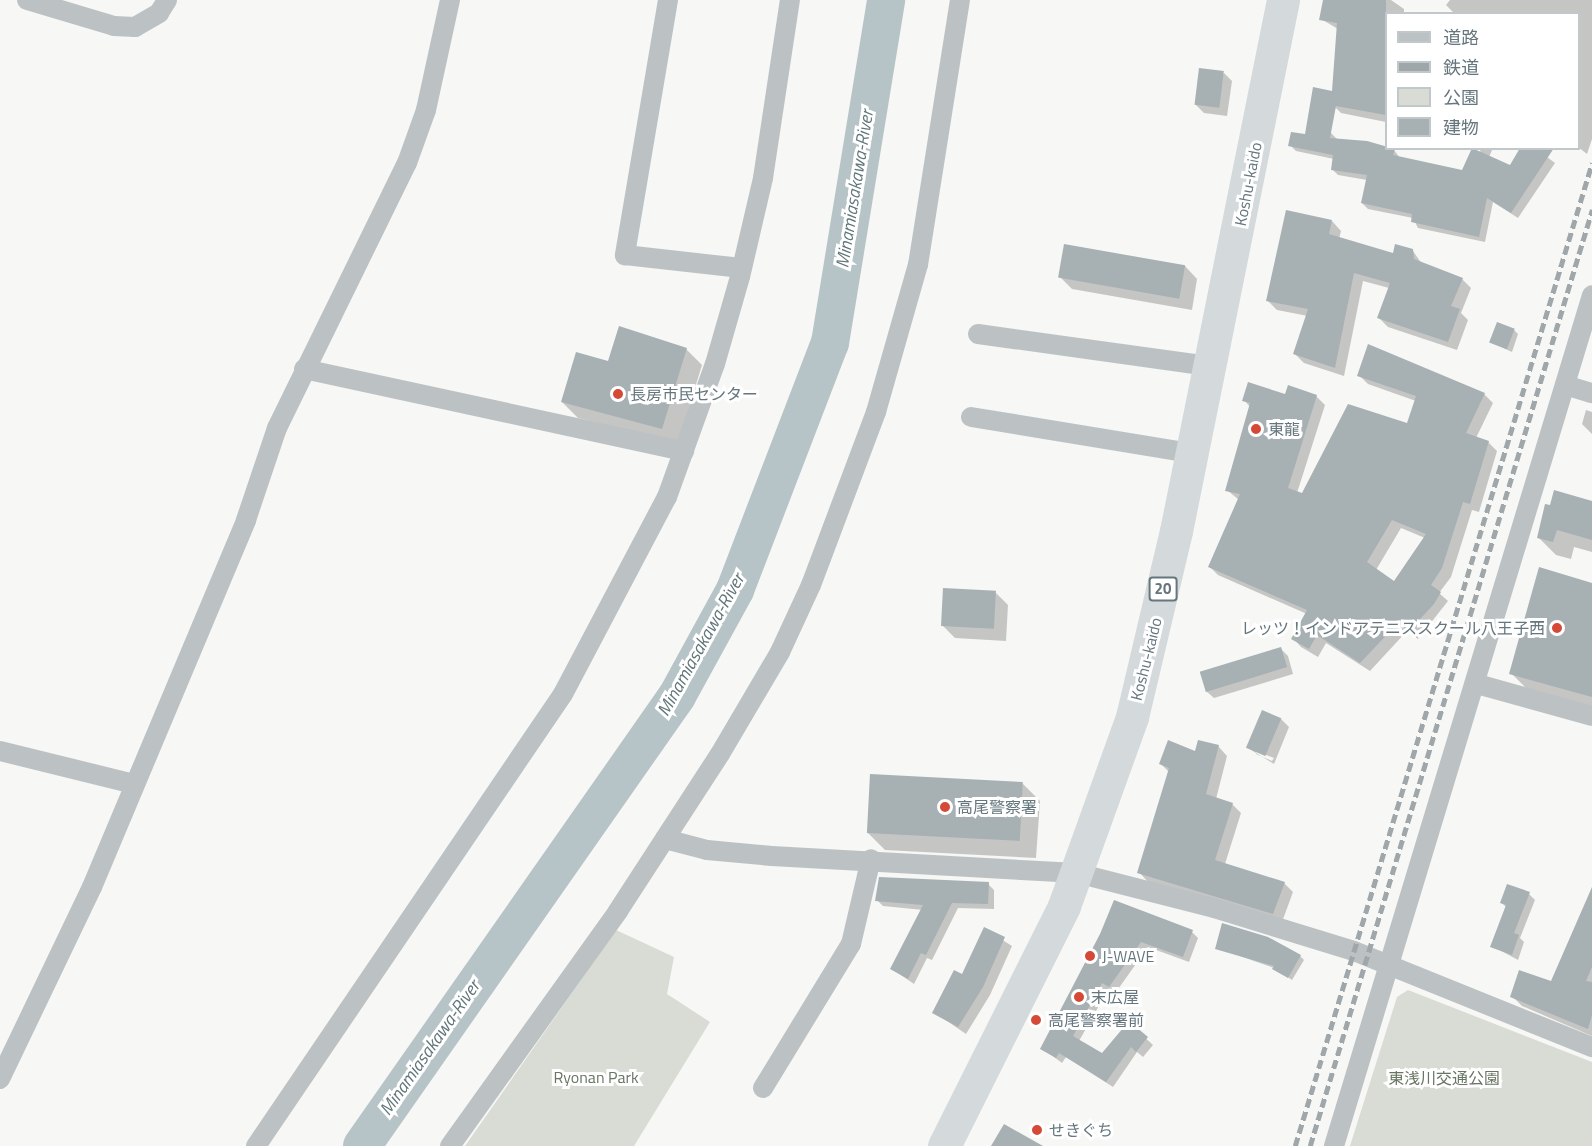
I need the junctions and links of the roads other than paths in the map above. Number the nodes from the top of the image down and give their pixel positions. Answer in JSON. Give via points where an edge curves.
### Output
{"nodes":[{"id":1,"x":27,"y":0,"type":"edge"},
{"id":2,"x":166,"y":0,"type":"edge"},
{"id":3,"x":450,"y":0,"type":"edge"},
{"id":4,"x":668,"y":0,"type":"edge"},
{"id":5,"x":790,"y":0,"type":"edge"},
{"id":6,"x":960,"y":0,"type":"edge"},
{"id":7,"x":1283,"y":0,"type":"edge"},
{"id":8,"x":741,"y":268,"type":"junction"},
{"id":9,"x":1592,"y":295,"type":"edge"},
{"id":10,"x":978,"y":334,"type":"dead end"},
{"id":11,"x":1209,"y":366,"type":"junction"},
{"id":12,"x":304,"y":369,"type":"junction"},
{"id":13,"x":1565,"y":385,"type":"junction"},
{"id":14,"x":1592,"y":393,"type":"edge"},
{"id":15,"x":971,"y":417,"type":"dead end"},
{"id":16,"x":684,"y":451,"type":"junction"},
{"id":17,"x":1191,"y":453,"type":"junction"},
{"id":18,"x":1477,"y":684,"type":"junction"},
{"id":19,"x":1592,"y":716,"type":"edge"},
{"id":20,"x":0,"y":751,"type":"edge"},
{"id":21,"x":135,"y":784,"type":"junction"},
{"id":22,"x":665,"y":839,"type":"junction"},
{"id":23,"x":871,"y":859,"type":"junction"},
{"id":24,"x":1077,"y":873,"type":"junction"},
{"id":25,"x":1388,"y":965,"type":"junction"},
{"id":26,"x":1592,"y":1047,"type":"edge"},
{"id":27,"x":0,"y":1079,"type":"edge"},
{"id":28,"x":763,"y":1088,"type":"dead end"},
{"id":29,"x":256,"y":1146,"type":"edge"},
{"id":30,"x":450,"y":1146,"type":"edge"},
{"id":31,"x":944,"y":1146,"type":"edge"},
{"id":32,"x":1334,"y":1146,"type":"edge"}],
"edges":[{"from":1,"to":2,"type":"street","via":[[114,26],[135,27],[159,13]]},
{"from":3,"to":12,"type":"street","via":[[426,110],[412,150]]},
{"from":4,"to":8,"type":"street","via":[[625,255]]},
{"from":5,"to":8,"type":"street","via":[[763,178]]},
{"from":6,"to":22,"type":"street","via":[[918,264],[859,463],[780,652]]},
{"from":7,"to":11,"type":"highway","name":"Koshu-kaido","number":"20"},
{"from":8,"to":16,"type":"street","via":[[715,364]]},
{"from":9,"to":13,"type":"street"},
{"from":10,"to":11,"type":"street"},
{"from":11,"to":17,"type":"highway","name":"Koshu-kaido","number":"20"},
{"from":12,"to":16,"type":"street"},
{"from":12,"to":21,"type":"street","via":[[277,428],[246,520]]},
{"from":13,"to":14,"type":"street"},
{"from":13,"to":18,"type":"street"},
{"from":15,"to":17,"type":"street"},
{"from":16,"to":29,"type":"street","via":[[666,497],[563,694]]},
{"from":17,"to":24,"type":"highway","name":"Koshu-kaido","number":"20","via":[[1132,717]]},
{"from":18,"to":19,"type":"street"},
{"from":18,"to":25,"type":"street"},
{"from":20,"to":21,"type":"street"},
{"from":21,"to":27,"type":"street","via":[[92,887]]},
{"from":22,"to":23,"type":"street","via":[[707,850]]},
{"from":22,"to":30,"type":"street"},
{"from":23,"to":24,"type":"street"},
{"from":23,"to":28,"type":"street","via":[[851,944]]},
{"from":24,"to":25,"type":"street","via":[[1214,908]]},
{"from":24,"to":31,"type":"highway","name":"Koshu-kaido","number":"20"},
{"from":25,"to":26,"type":"street"},
{"from":25,"to":32,"type":"street"}]}
